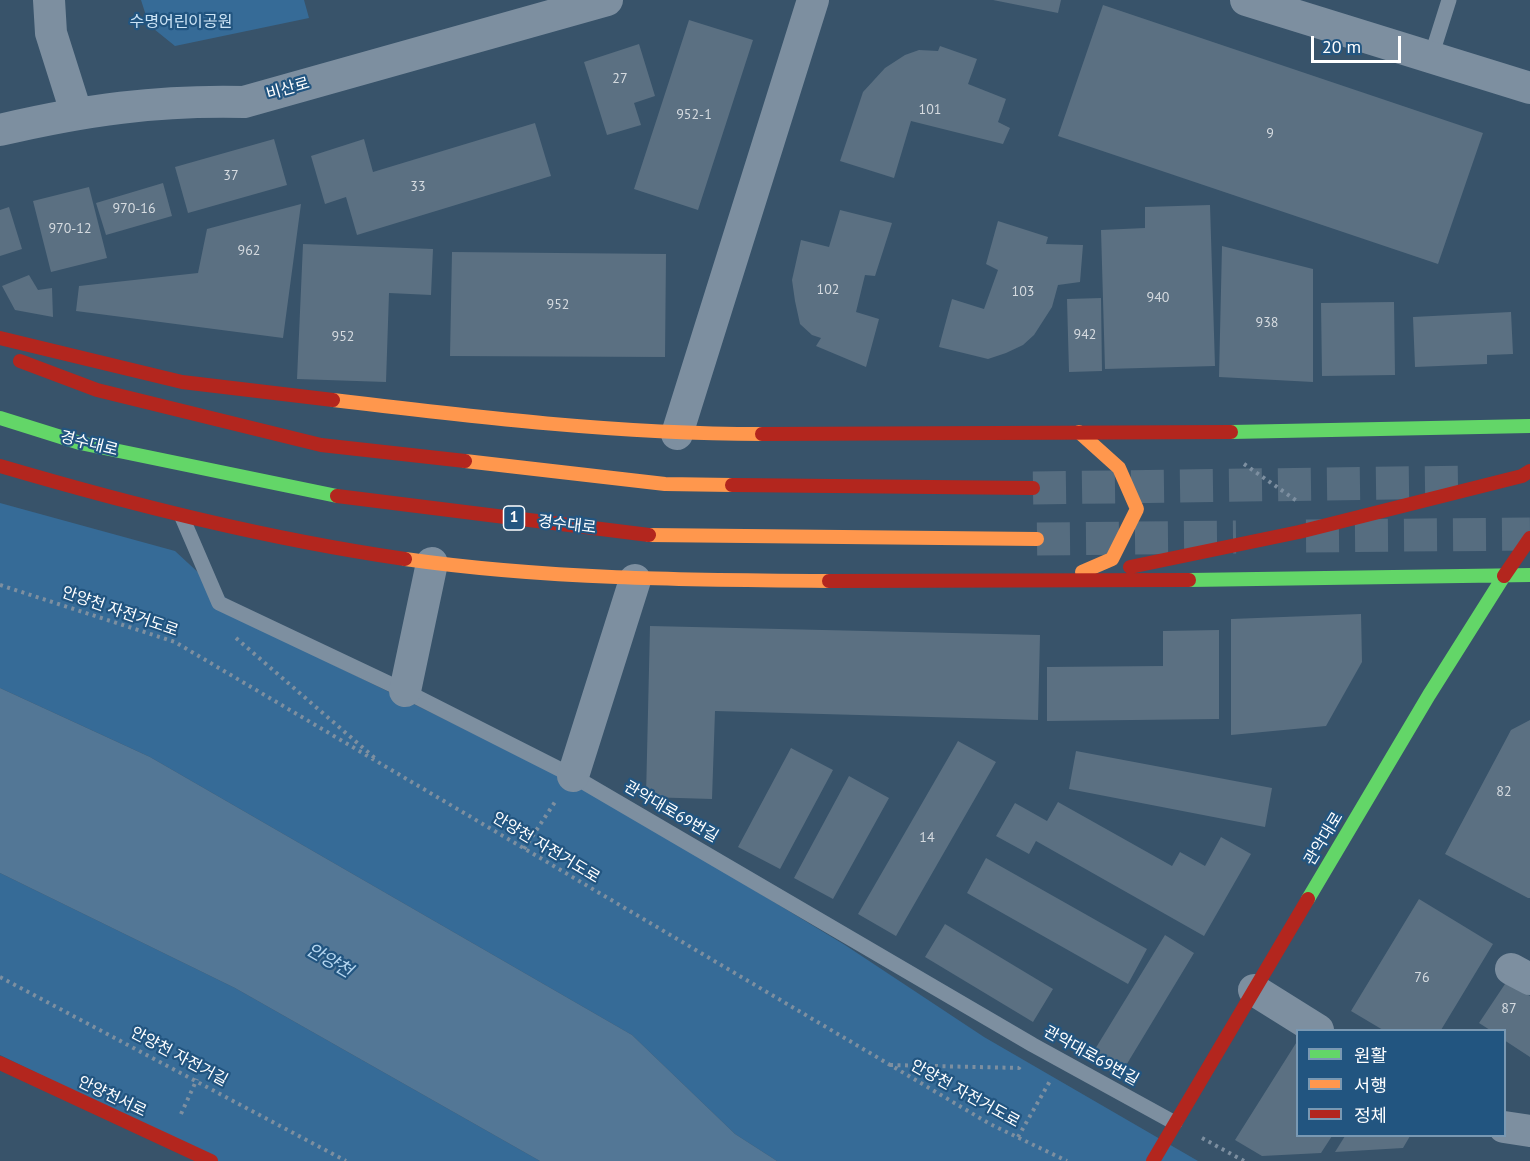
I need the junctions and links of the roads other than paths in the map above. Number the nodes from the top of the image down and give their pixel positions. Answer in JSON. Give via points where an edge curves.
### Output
{"nodes":[{"id":1,"x":49,"y":0,"type":"edge"},
{"id":2,"x":607,"y":0,"type":"edge"},
{"id":3,"x":813,"y":0,"type":"edge"},
{"id":4,"x":1246,"y":0,"type":"edge"},
{"id":5,"x":1449,"y":0,"type":"edge"},
{"id":6,"x":1431,"y":57,"type":"junction"},
{"id":7,"x":1530,"y":88,"type":"edge"},
{"id":8,"x":76,"y":112,"type":"junction"},
{"id":9,"x":0,"y":130,"type":"edge"},
{"id":10,"x":0,"y":338,"type":"edge"},
{"id":11,"x":11,"y":358,"type":"dead end"},
{"id":12,"x":0,"y":418,"type":"edge"},
{"id":13,"x":1530,"y":426,"type":"edge"},
{"id":14,"x":1079,"y":432,"type":"junction"},
{"id":15,"x":676,"y":434,"type":"junction"},
{"id":16,"x":0,"y":466,"type":"edge"},
{"id":17,"x":1530,"y":471,"type":"edge"},
{"id":18,"x":1033,"y":488,"type":"tunnel mouth"},
{"id":19,"x":182,"y":516,"type":"junction"},
{"id":20,"x":1530,"y":538,"type":"edge"},
{"id":21,"x":1037,"y":539,"type":"tunnel mouth"},
{"id":22,"x":1530,"y":561,"type":"edge"},
{"id":23,"x":432,"y":563,"type":"junction"},
{"id":24,"x":1530,"y":575,"type":"edge"},
{"id":25,"x":1504,"y":576,"type":"junction"},
{"id":26,"x":635,"y":580,"type":"junction"},
{"id":27,"x":1061,"y":582,"type":"junction"},
{"id":28,"x":405,"y":691,"type":"junction"},
{"id":29,"x":573,"y":776,"type":"junction"},
{"id":30,"x":1254,"y":990,"type":"junction"},
{"id":31,"x":1316,"y":1029,"type":"edge"},
{"id":32,"x":0,"y":1063,"type":"edge"},
{"id":33,"x":1174,"y":1124,"type":"junction"},
{"id":34,"x":1506,"y":1127,"type":"edge"},
{"id":35,"x":1530,"y":1131,"type":"edge"},
{"id":36,"x":211,"y":1161,"type":"edge"},
{"id":37,"x":1153,"y":1161,"type":"edge"}],
"edges":[{"from":1,"to":8,"type":"street","via":[[51,33]]},
{"from":2,"to":8,"type":"street","name":"비산로","via":[[244,102],[183,100]]},
{"from":3,"to":15,"type":"street"},
{"from":4,"to":6,"type":"street"},
{"from":5,"to":6,"type":"lane"},
{"from":6,"to":7,"type":"street"},
{"from":8,"to":9,"type":"street"},
{"from":10,"to":15,"type":"main road","via":[[182,382],[466,416]]},
{"from":11,"to":18,"type":"main road","via":[[98,390],[321,445],[665,484]]},
{"from":12,"to":21,"type":"main road","name":"경수대로","number":"1","via":[[80,443],[317,494],[650,535]]},
{"from":13,"to":14,"type":"main road"},
{"from":14,"to":15,"type":"main road"},
{"from":14,"to":27,"type":"main road","via":[[1119,468],[1137,509],[1112,559]]},
{"from":16,"to":19,"type":"main road"},
{"from":17,"to":27,"type":"main road","via":[[1299,532]]},
{"from":19,"to":23,"type":"main road","via":[[308,543]]},
{"from":19,"to":28,"type":"lane","name":"관악대로69번길","via":[[219,603]]},
{"from":20,"to":25,"type":"main road","name":"관악대로"},
{"from":22,"to":25,"type":"main road"},
{"from":23,"to":26,"type":"main road"},
{"from":23,"to":28,"type":"street"},
{"from":24,"to":25,"type":"main road"},
{"from":25,"to":27,"type":"main road"},
{"from":25,"to":30,"type":"main road","name":"관악대로","via":[[1434,686]]},
{"from":26,"to":27,"type":"main road"},
{"from":26,"to":29,"type":"street"},
{"from":28,"to":29,"type":"lane","name":"관악대로69번길"},
{"from":29,"to":33,"type":"lane","name":"관악대로69번길"},
{"from":30,"to":31,"type":"street"},
{"from":30,"to":33,"type":"main road","name":"관악대로"},
{"from":32,"to":36,"type":"main road","name":"안양천서로"},
{"from":33,"to":37,"type":"main road","name":"관악대로"},
{"from":34,"to":35,"type":"street"}]}
